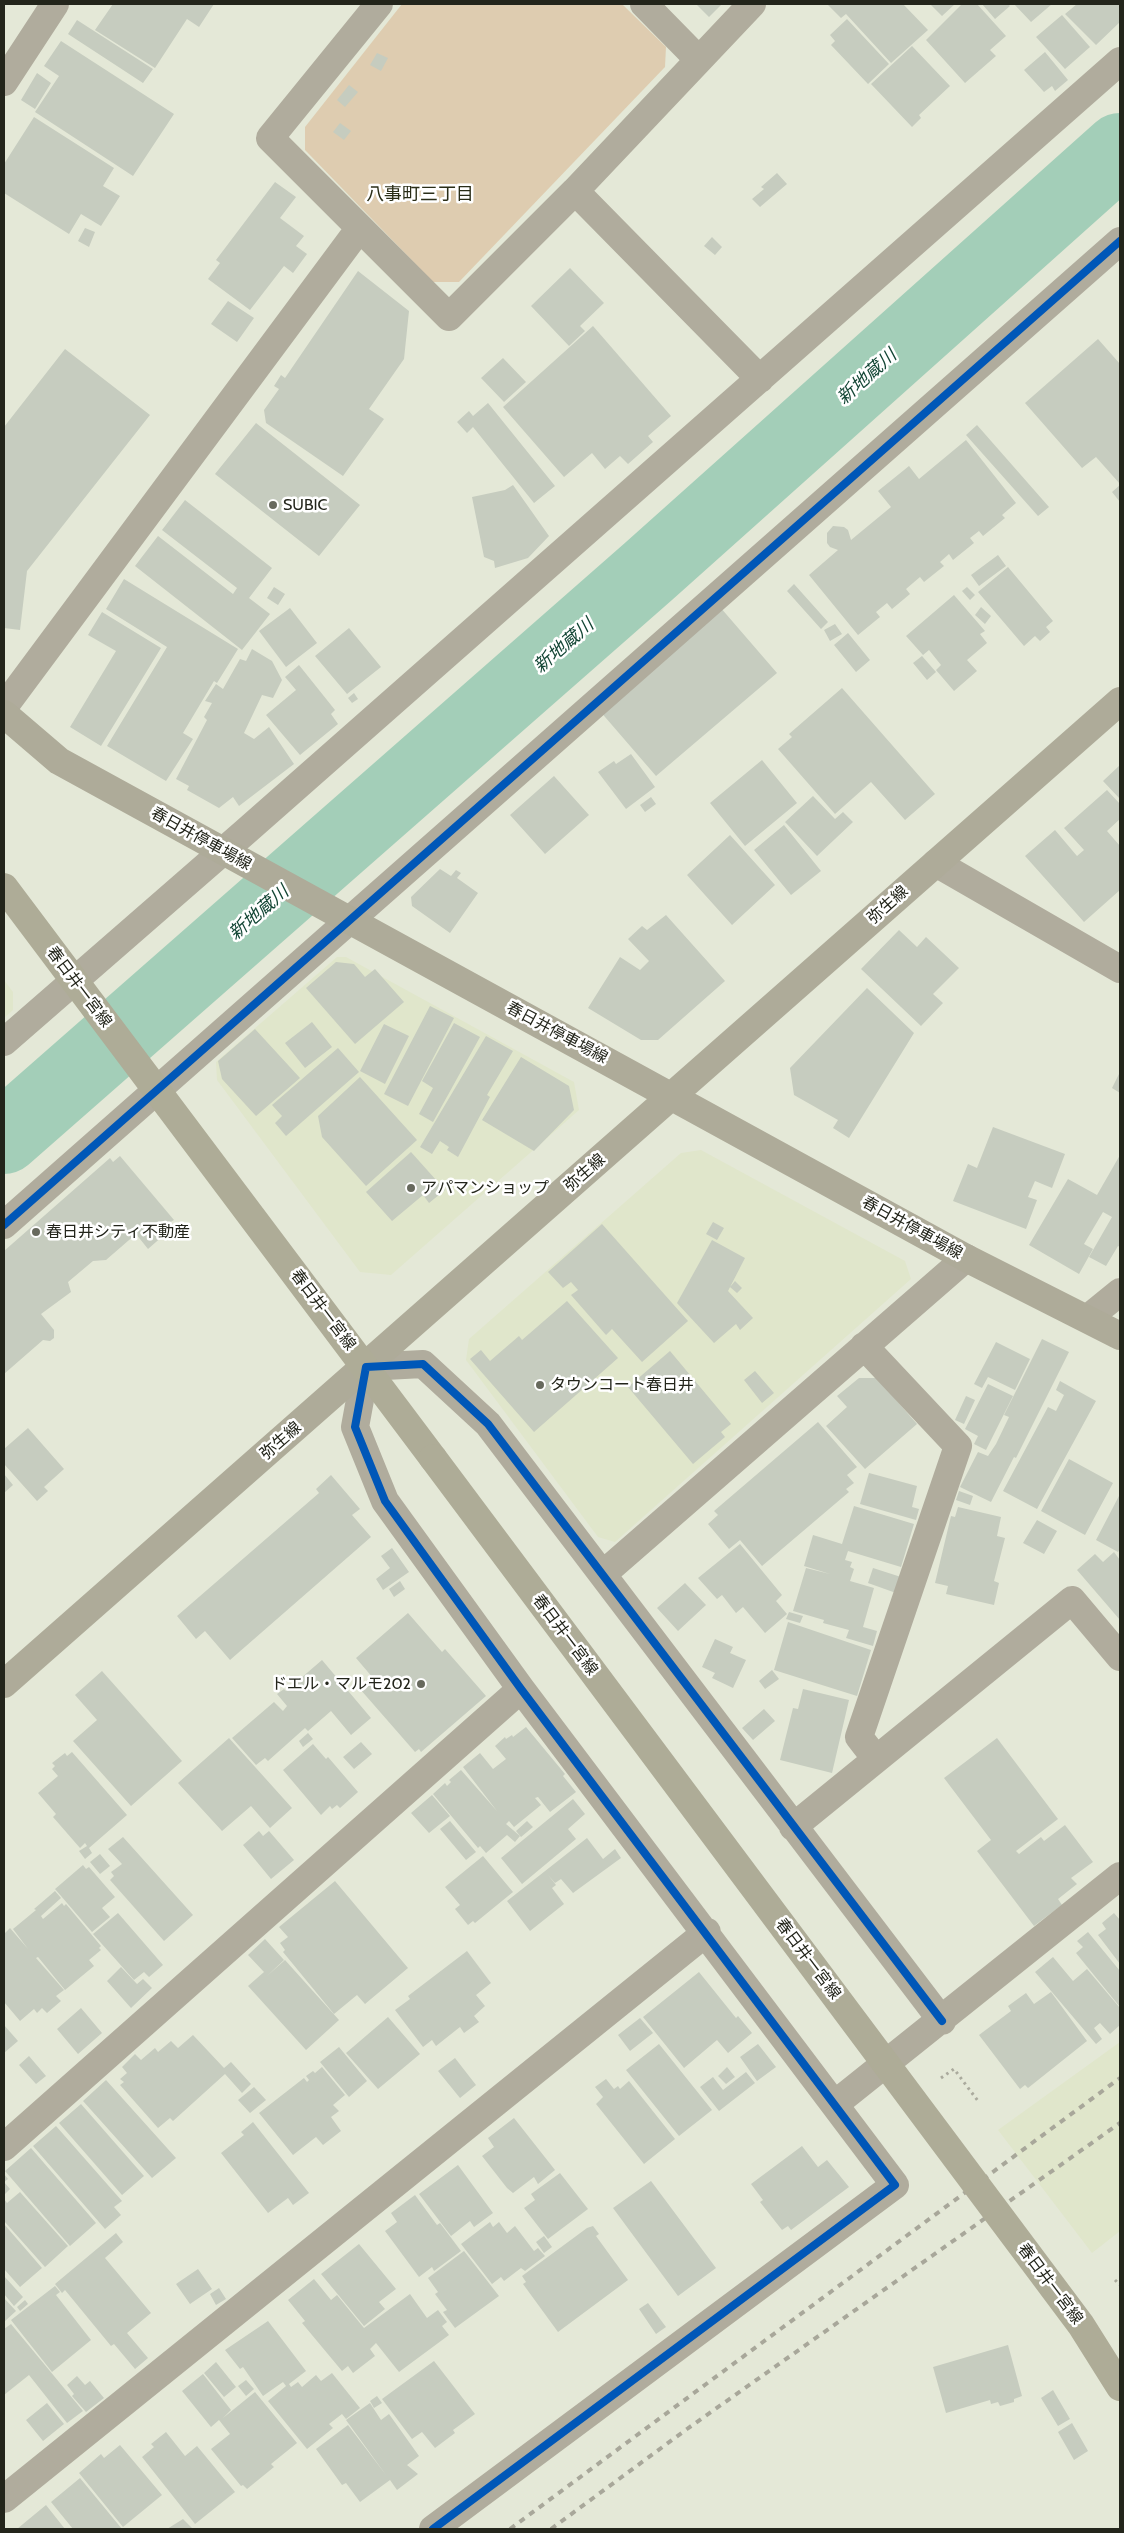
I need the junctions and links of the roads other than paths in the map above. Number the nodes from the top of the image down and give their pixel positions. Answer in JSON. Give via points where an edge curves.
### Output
{"nodes":[{"id":1,"x":55,"y":4,"type":"edge"},
{"id":2,"x":379,"y":4,"type":"edge"},
{"id":3,"x":644,"y":4,"type":"edge"},
{"id":4,"x":752,"y":4,"type":"edge"},
{"id":5,"x":698,"y":59,"type":"junction"},
{"id":6,"x":1120,"y":61,"type":"edge"},
{"id":7,"x":4,"y":82,"type":"edge"},
{"id":8,"x":576,"y":191,"type":"junction"},
{"id":9,"x":359,"y":229,"type":"junction"},
{"id":10,"x":1120,"y":241,"type":"edge"},
{"id":11,"x":760,"y":380,"type":"junction"},
{"id":12,"x":1120,"y":701,"type":"edge"},
{"id":13,"x":4,"y":707,"type":"edge"},
{"id":14,"x":4,"y":714,"type":"edge"},
{"id":15,"x":233,"y":856,"type":"junction"},
{"id":16,"x":936,"y":863,"type":"junction"},
{"id":17,"x":4,"y":887,"type":"edge"},
{"id":18,"x":339,"y":914,"type":"junction"},
{"id":19,"x":1120,"y":969,"type":"edge"},
{"id":20,"x":81,"y":988,"type":"junction"},
{"id":21,"x":4,"y":1042,"type":"edge"},
{"id":22,"x":148,"y":1080,"type":"junction"},
{"id":23,"x":672,"y":1096,"type":"junction"},
{"id":24,"x":4,"y":1225,"type":"edge"},
{"id":25,"x":966,"y":1258,"type":"junction"},
{"id":26,"x":1120,"y":1292,"type":"edge"},
{"id":27,"x":1088,"y":1318,"type":"junction"},
{"id":28,"x":1120,"y":1336,"type":"edge"},
{"id":29,"x":864,"y":1346,"type":"junction"},
{"id":30,"x":366,"y":1367,"type":"junction"},
{"id":31,"x":603,"y":1574,"type":"junction"},
{"id":32,"x":1120,"y":1657,"type":"edge"},
{"id":33,"x":4,"y":1684,"type":"edge"},
{"id":34,"x":521,"y":1689,"type":"junction"},
{"id":35,"x":876,"y":1759,"type":"junction"},
{"id":36,"x":792,"y":1827,"type":"junction"},
{"id":37,"x":1120,"y":1876,"type":"edge"},
{"id":38,"x":707,"y":1932,"type":"junction"},
{"id":39,"x":942,"y":2021,"type":"junction"},
{"id":40,"x":835,"y":2104,"type":"junction"},
{"id":41,"x":4,"y":2147,"type":"edge"},
{"id":42,"x":1120,"y":2387,"type":"edge"},
{"id":43,"x":4,"y":2499,"type":"edge"},
{"id":44,"x":433,"y":2529,"type":"edge"}],
"edges":[{"from":1,"to":7,"type":"street"},
{"from":2,"to":9,"type":"street","via":[[270,138]]},
{"from":3,"to":5,"type":"street"},
{"from":4,"to":5,"type":"street"},
{"from":5,"to":8,"type":"street"},
{"from":6,"to":11,"type":"street"},
{"from":8,"to":9,"type":"street","via":[[449,317]]},
{"from":8,"to":11,"type":"street"},
{"from":9,"to":13,"type":"street"},
{"from":10,"to":18,"type":"street"},
{"from":11,"to":15,"type":"street"},
{"from":12,"to":16,"type":"street","name":"弥生線"},
{"from":14,"to":15,"type":"street","name":"春日井停車場線","via":[[59,762]]},
{"from":15,"to":18,"type":"street","name":"春日井停車場線"},
{"from":15,"to":20,"type":"street"},
{"from":16,"to":19,"type":"street"},
{"from":16,"to":23,"type":"street","name":"弥生線"},
{"from":17,"to":20,"type":"main road","name":"春日井一宮線"},
{"from":18,"to":22,"type":"street"},
{"from":18,"to":23,"type":"street","name":"春日井停車場線"},
{"from":20,"to":21,"type":"street"},
{"from":20,"to":22,"type":"main road","name":"春日井一宮線"},
{"from":22,"to":24,"type":"street"},
{"from":22,"to":30,"type":"main road","name":"春日井一宮線"},
{"from":23,"to":25,"type":"street","name":"春日井停車場線"},
{"from":23,"to":30,"type":"street","name":"弥生線"},
{"from":25,"to":27,"type":"street","name":"春日井停車場線"},
{"from":25,"to":29,"type":"street"},
{"from":26,"to":27,"type":"street"},
{"from":27,"to":28,"type":"street","name":"春日井停車場線"},
{"from":29,"to":31,"type":"street"},
{"from":29,"to":35,"type":"street","via":[[958,1446],[859,1737]]},
{"from":30,"to":31,"type":"street","via":[[423,1364],[488,1424]]},
{"from":30,"to":33,"type":"street","name":"弥生線"},
{"from":30,"to":34,"type":"street","via":[[355,1427],[385,1501]]},
{"from":30,"to":42,"type":"main road","name":"春日井一宮線","bridge":true,"via":[[1075,2317]]},
{"from":31,"to":36,"type":"street"},
{"from":32,"to":35,"type":"street","via":[[1072,1600]]},
{"from":34,"to":38,"type":"street"},
{"from":34,"to":41,"type":"street"},
{"from":35,"to":36,"type":"street"},
{"from":36,"to":39,"type":"street"},
{"from":37,"to":39,"type":"street"},
{"from":38,"to":40,"type":"street"},
{"from":38,"to":43,"type":"street"},
{"from":39,"to":40,"type":"street"},
{"from":40,"to":44,"type":"street","via":[[895,2185]]}]}
